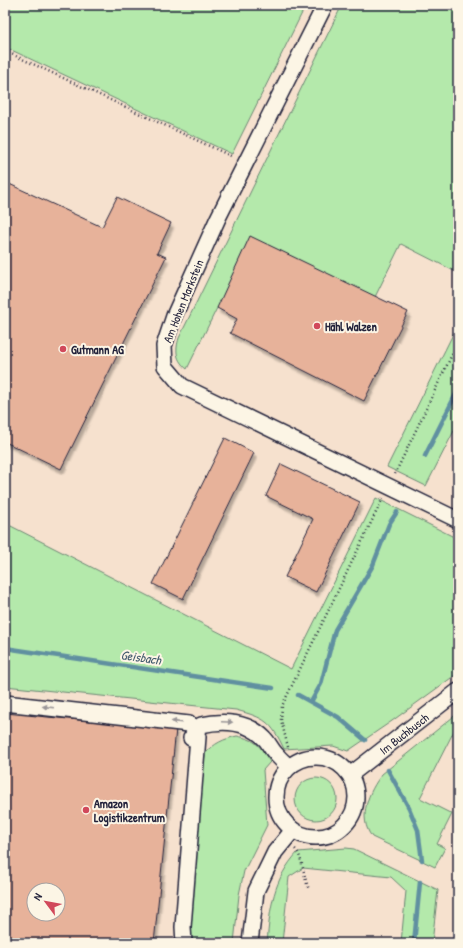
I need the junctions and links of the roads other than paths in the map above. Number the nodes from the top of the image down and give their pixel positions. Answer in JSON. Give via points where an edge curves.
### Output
{"nodes":[{"id":1,"x":325,"y":5,"type":"edge"},
{"id":2,"x":458,"y":520,"type":"edge"},
{"id":3,"x":458,"y":692,"type":"edge"},
{"id":4,"x":5,"y":703,"type":"edge"},
{"id":5,"x":196,"y":731,"type":"junction"},
{"id":6,"x":286,"y":764,"type":"junction"},
{"id":7,"x":350,"y":774,"type":"junction"},
{"id":8,"x":289,"y":835,"type":"junction"},
{"id":9,"x":176,"y":943,"type":"edge"},
{"id":10,"x":184,"y":943,"type":"edge"},
{"id":11,"x":250,"y":943,"type":"edge"}],
"edges":[{"from":1,"to":2,"type":"street","name":"Am Hohen Markstein","via":[[244,163],[174,316],[164,346],[165,366],[182,386]]},
{"from":3,"to":7,"type":"street","name":"Im Buchbusch"},
{"from":5,"to":4,"type":"street","one_way":true,"via":[[189,724]]},
{"from":5,"to":6,"type":"street","one_way":true,"via":[[201,725],[214,722],[232,722],[251,728],[264,738]]},
{"from":5,"to":9,"type":"street","via":[[190,739],[174,927]]},
{"from":5,"to":10,"type":"street","via":[[198,737],[183,927]]},
{"from":6,"to":7,"type":"street","via":[[321,756],[337,763]]},
{"from":6,"to":8,"type":"street","via":[[276,800]]},
{"from":7,"to":8,"type":"street","via":[[357,799],[354,812],[339,830],[328,836]]},
{"from":8,"to":11,"type":"street","via":[[275,852],[256,891]]}]}
